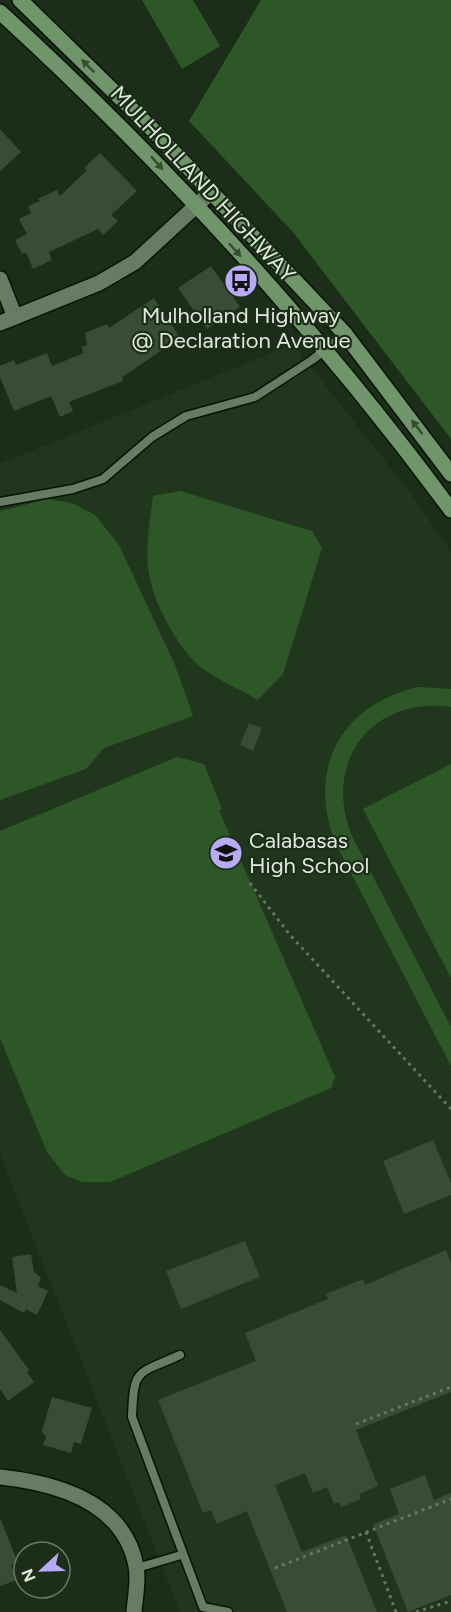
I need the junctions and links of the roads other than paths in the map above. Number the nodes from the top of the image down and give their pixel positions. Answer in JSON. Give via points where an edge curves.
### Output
{"nodes":[{"id":1,"x":20,"y":0,"type":"edge"},
{"id":2,"x":0,"y":12,"type":"edge"},
{"id":3,"x":210,"y":193,"type":"junction"},
{"id":4,"x":196,"y":207,"type":"junction"},
{"id":5,"x":0,"y":279,"type":"edge"},
{"id":6,"x":15,"y":317,"type":"junction"},
{"id":7,"x":0,"y":323,"type":"edge"},
{"id":8,"x":345,"y":334,"type":"junction"},
{"id":9,"x":324,"y":351,"type":"junction"},
{"id":10,"x":451,"y":474,"type":"edge"},
{"id":11,"x":0,"y":502,"type":"edge"},
{"id":12,"x":451,"y":510,"type":"edge"},
{"id":13,"x":180,"y":1355,"type":"dead end"},
{"id":14,"x":0,"y":1477,"type":"edge"},
{"id":15,"x":182,"y":1555,"type":"junction"},
{"id":16,"x":137,"y":1568,"type":"junction"},
{"id":17,"x":134,"y":1612,"type":"edge"},
{"id":18,"x":228,"y":1612,"type":"edge"}],
"edges":[{"from":3,"to":1,"type":"main road","name":"MULHOLLAND HIGHWAY","one_way":true,"via":[[150,127]]},
{"from":2,"to":4,"type":"main road","name":"MULHOLLAND HIGHWAY","one_way":true,"via":[[138,143]]},
{"from":3,"to":4,"type":"street"},
{"from":3,"to":8,"type":"main road","name":"MULHOLLAND HIGHWAY"},
{"from":4,"to":6,"type":"street","via":[[135,262],[99,283]]},
{"from":4,"to":9,"type":"main road","name":"MULHOLLAND HIGHWAY","one_way":true},
{"from":5,"to":6,"type":"street"},
{"from":6,"to":7,"type":"street"},
{"from":8,"to":9,"type":"lane"},
{"from":10,"to":8,"type":"main road","name":"MULHOLLAND HIGHWAY","one_way":true},
{"from":9,"to":11,"type":"lane","via":[[255,397],[186,416],[153,437],[103,479],[73,489]]},
{"from":9,"to":12,"type":"main road","name":"MULHOLLAND HIGHWAY","via":[[392,430]]},
{"from":13,"to":15,"type":"lane","via":[[139,1374],[133,1384],[132,1417]]},
{"from":14,"to":16,"type":"street","via":[[31,1480],[74,1493],[100,1507],[121,1528]]},
{"from":15,"to":16,"type":"lane"},
{"from":15,"to":18,"type":"lane","via":[[203,1608]]},
{"from":16,"to":17,"type":"street"}]}
